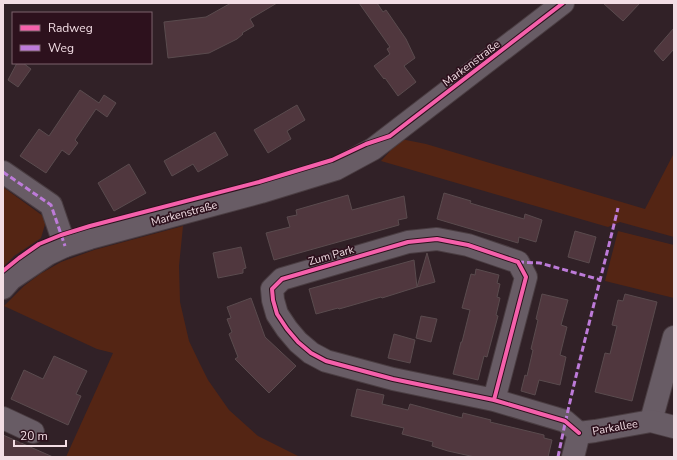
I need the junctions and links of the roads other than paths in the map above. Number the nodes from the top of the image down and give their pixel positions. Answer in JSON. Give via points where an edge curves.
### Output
{"nodes":[{"id":1,"x":561,"y":4,"type":"edge"},
{"id":2,"x":3,"y":172,"type":"edge"},
{"id":3,"x":65,"y":246,"type":"junction"},
{"id":4,"x":3,"y":288,"type":"edge"},
{"id":5,"x":674,"y":337,"type":"edge"},
{"id":6,"x":494,"y":400,"type":"junction"},
{"id":7,"x":3,"y":418,"type":"edge"},
{"id":8,"x":651,"y":421,"type":"junction"},
{"id":9,"x":674,"y":427,"type":"edge"},
{"id":10,"x":33,"y":432,"type":"dead end"},
{"id":11,"x":579,"y":433,"type":"junction"},
{"id":12,"x":573,"y":457,"type":"edge"}],
"edges":[{"from":1,"to":3,"type":"street","name":"Markenstraße","via":[[373,149],[336,168],[260,192]]},
{"from":2,"to":3,"type":"street","via":[[51,205]]},
{"from":3,"to":4,"type":"street","name":"Markenstraße","via":[[48,254]]},
{"from":5,"to":8,"type":"street","name":"Parkallee"},
{"from":6,"to":6,"type":"street","name":"Zum Park","via":[[526,277],[518,262],[468,245],[437,239],[408,242],[282,279],[272,289],[277,314],[287,329],[302,346],[326,361],[393,379]]},
{"from":6,"to":11,"type":"street","name":"Zum Park","via":[[566,421]]},
{"from":7,"to":10,"type":"street"},
{"from":8,"to":9,"type":"street","name":"Parkallee"},
{"from":8,"to":11,"type":"street","name":"Parkallee"},
{"from":11,"to":12,"type":"street"}]}
